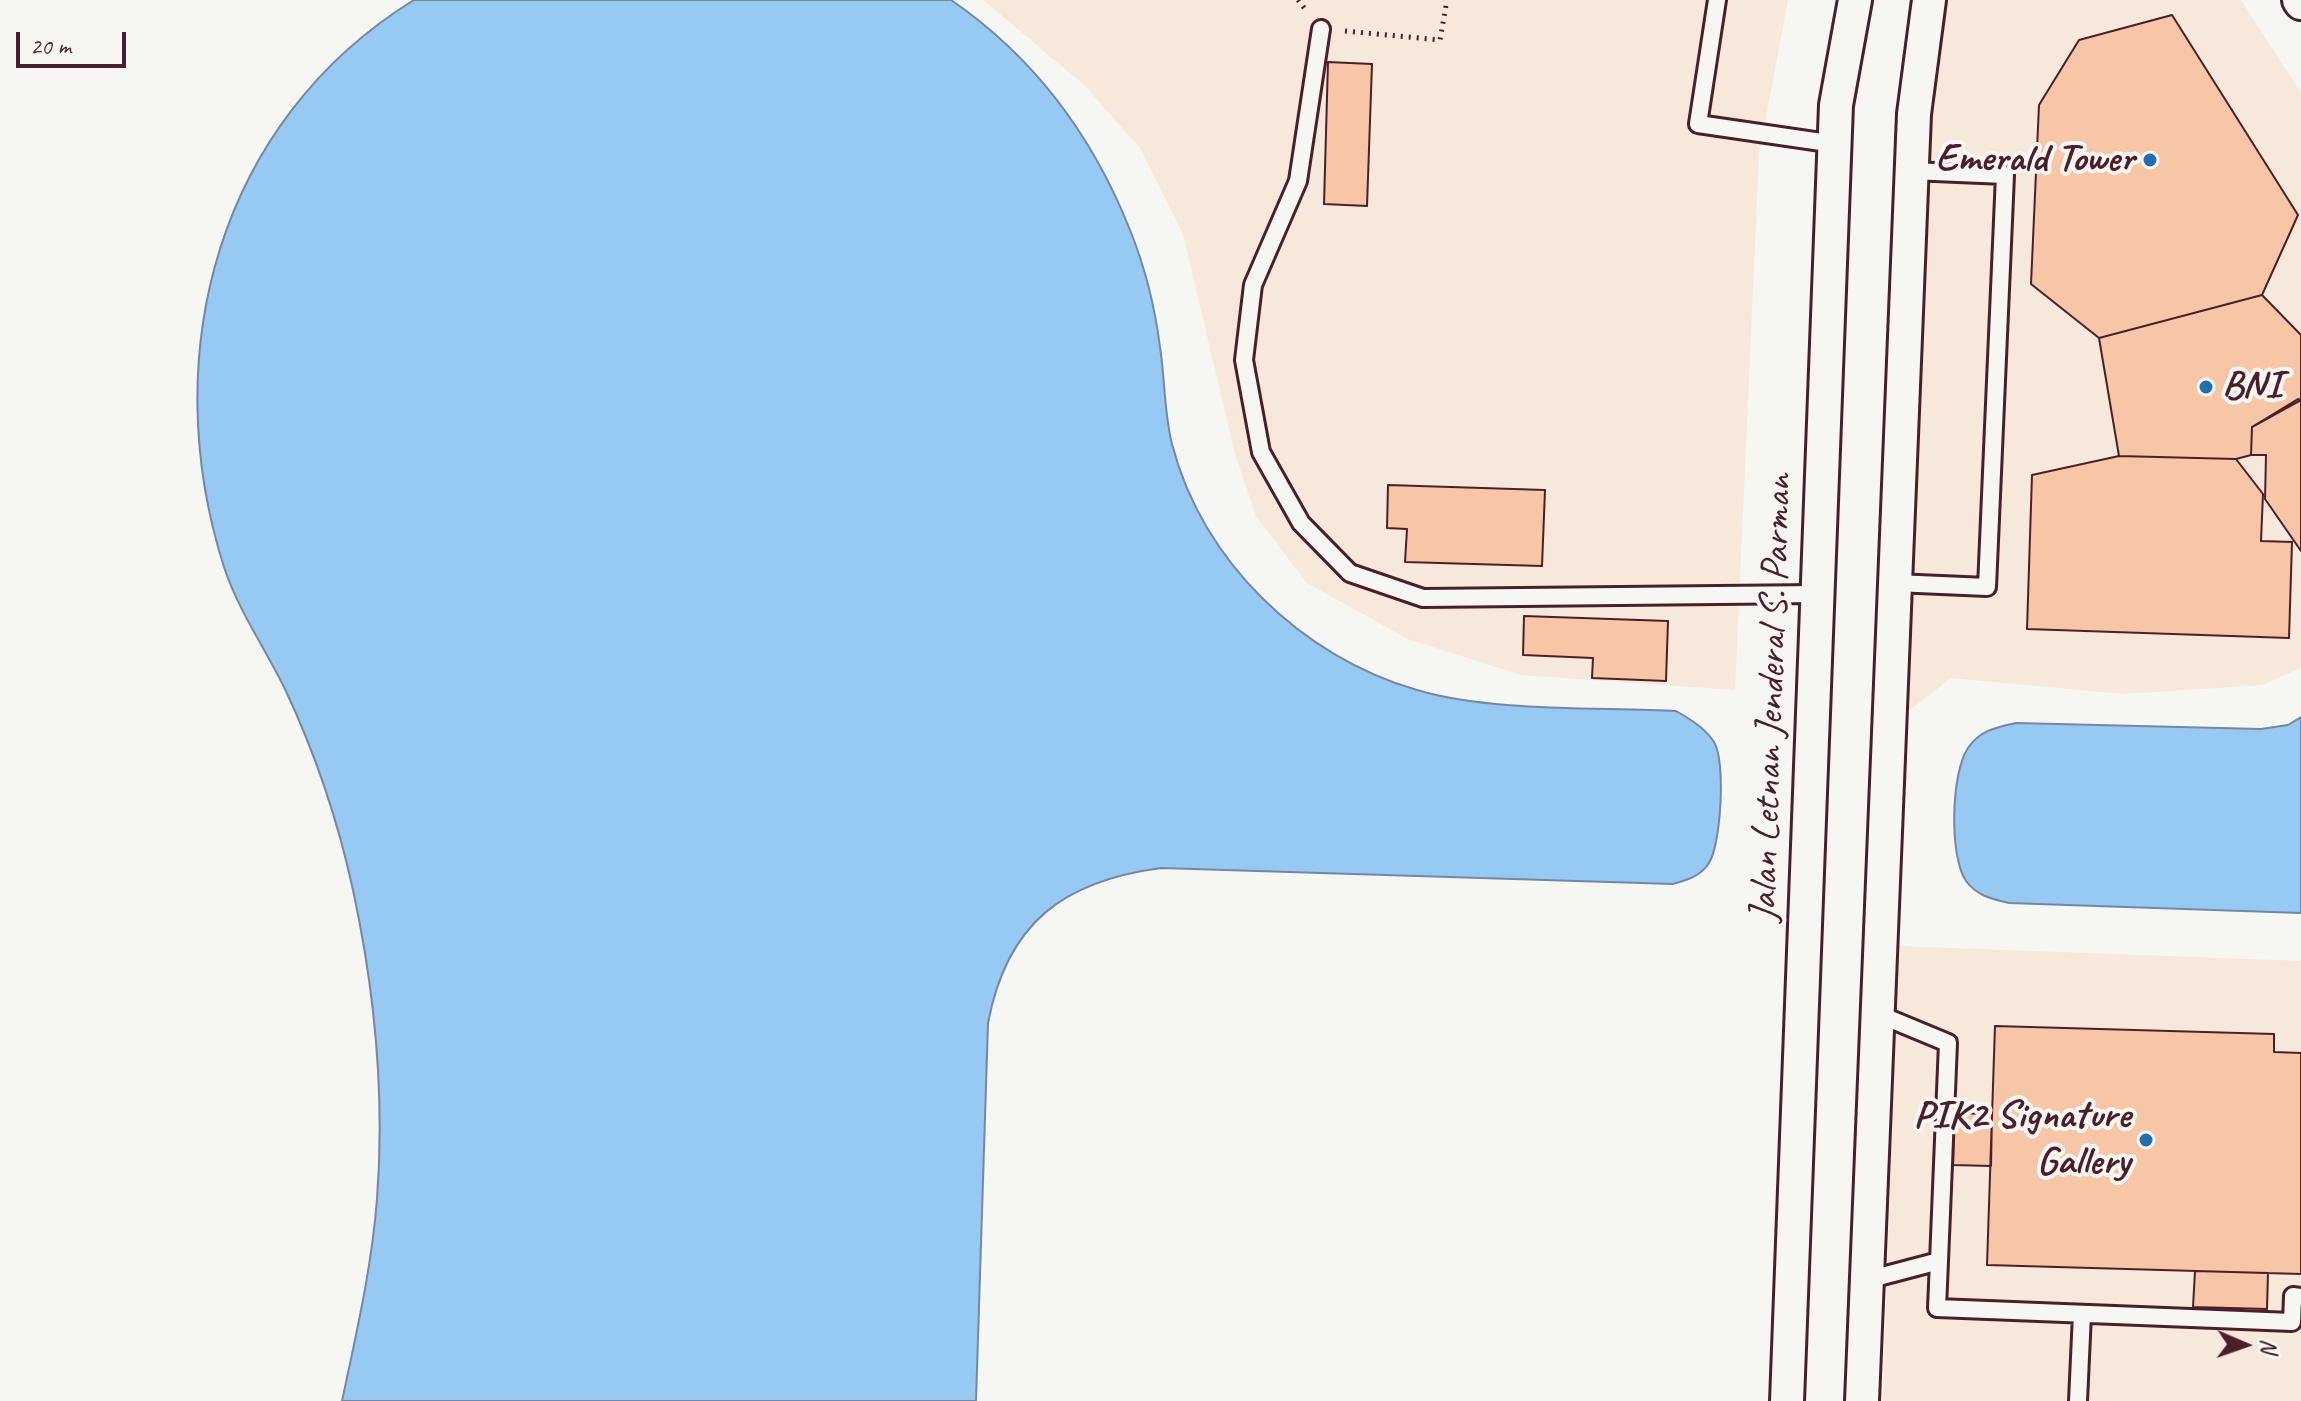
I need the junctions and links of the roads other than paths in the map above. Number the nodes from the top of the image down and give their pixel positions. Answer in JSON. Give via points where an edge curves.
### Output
{"nodes":[{"id":1,"x":1717,"y":0,"type":"edge"},
{"id":2,"x":1855,"y":0,"type":"edge"},
{"id":3,"x":1929,"y":0,"type":"edge"},
{"id":4,"x":1321,"y":29,"type":"road end"},
{"id":5,"x":1835,"y":144,"type":"junction"},
{"id":6,"x":1911,"y":171,"type":"junction"},
{"id":7,"x":1895,"y":583,"type":"junction"},
{"id":8,"x":1817,"y":594,"type":"junction"},
{"id":9,"x":1878,"y":1014,"type":"junction"},
{"id":10,"x":1939,"y":1261,"type":"junction"},
{"id":11,"x":1867,"y":1280,"type":"junction"},
{"id":12,"x":2301,"y":1297,"type":"edge"},
{"id":13,"x":2082,"y":1314,"type":"junction"},
{"id":14,"x":1787,"y":1401,"type":"edge"},
{"id":15,"x":1862,"y":1401,"type":"edge"},
{"id":16,"x":2078,"y":1401,"type":"edge"}],
"edges":[{"from":1,"to":5,"type":"lane","via":[[1698,124]]},
{"from":2,"to":5,"type":"street","name":"Jalan Letnan Jenderal S. Parman","via":[[1836,105]]},
{"from":3,"to":6,"type":"street"},
{"from":4,"to":8,"type":"lane","via":[[1298,181],[1253,285],[1244,360],[1261,452],[1301,523],[1350,573],[1423,598]]},
{"from":5,"to":8,"type":"street","name":"Jalan Letnan Jenderal S. Parman"},
{"from":6,"to":7,"type":"street"},
{"from":6,"to":7,"type":"lane","via":[[2005,175],[1987,587]]},
{"from":7,"to":9,"type":"street"},
{"from":8,"to":14,"type":"street","name":"Jalan Letnan Jenderal S. Parman"},
{"from":9,"to":10,"type":"lane","via":[[1948,1043]]},
{"from":9,"to":11,"type":"street"},
{"from":10,"to":11,"type":"lane"},
{"from":10,"to":13,"type":"lane","via":[[1937,1308]]},
{"from":11,"to":15,"type":"street"},
{"from":12,"to":13,"type":"lane","via":[[2293,1296],[2292,1322]]},
{"from":13,"to":16,"type":"lane"}]}
